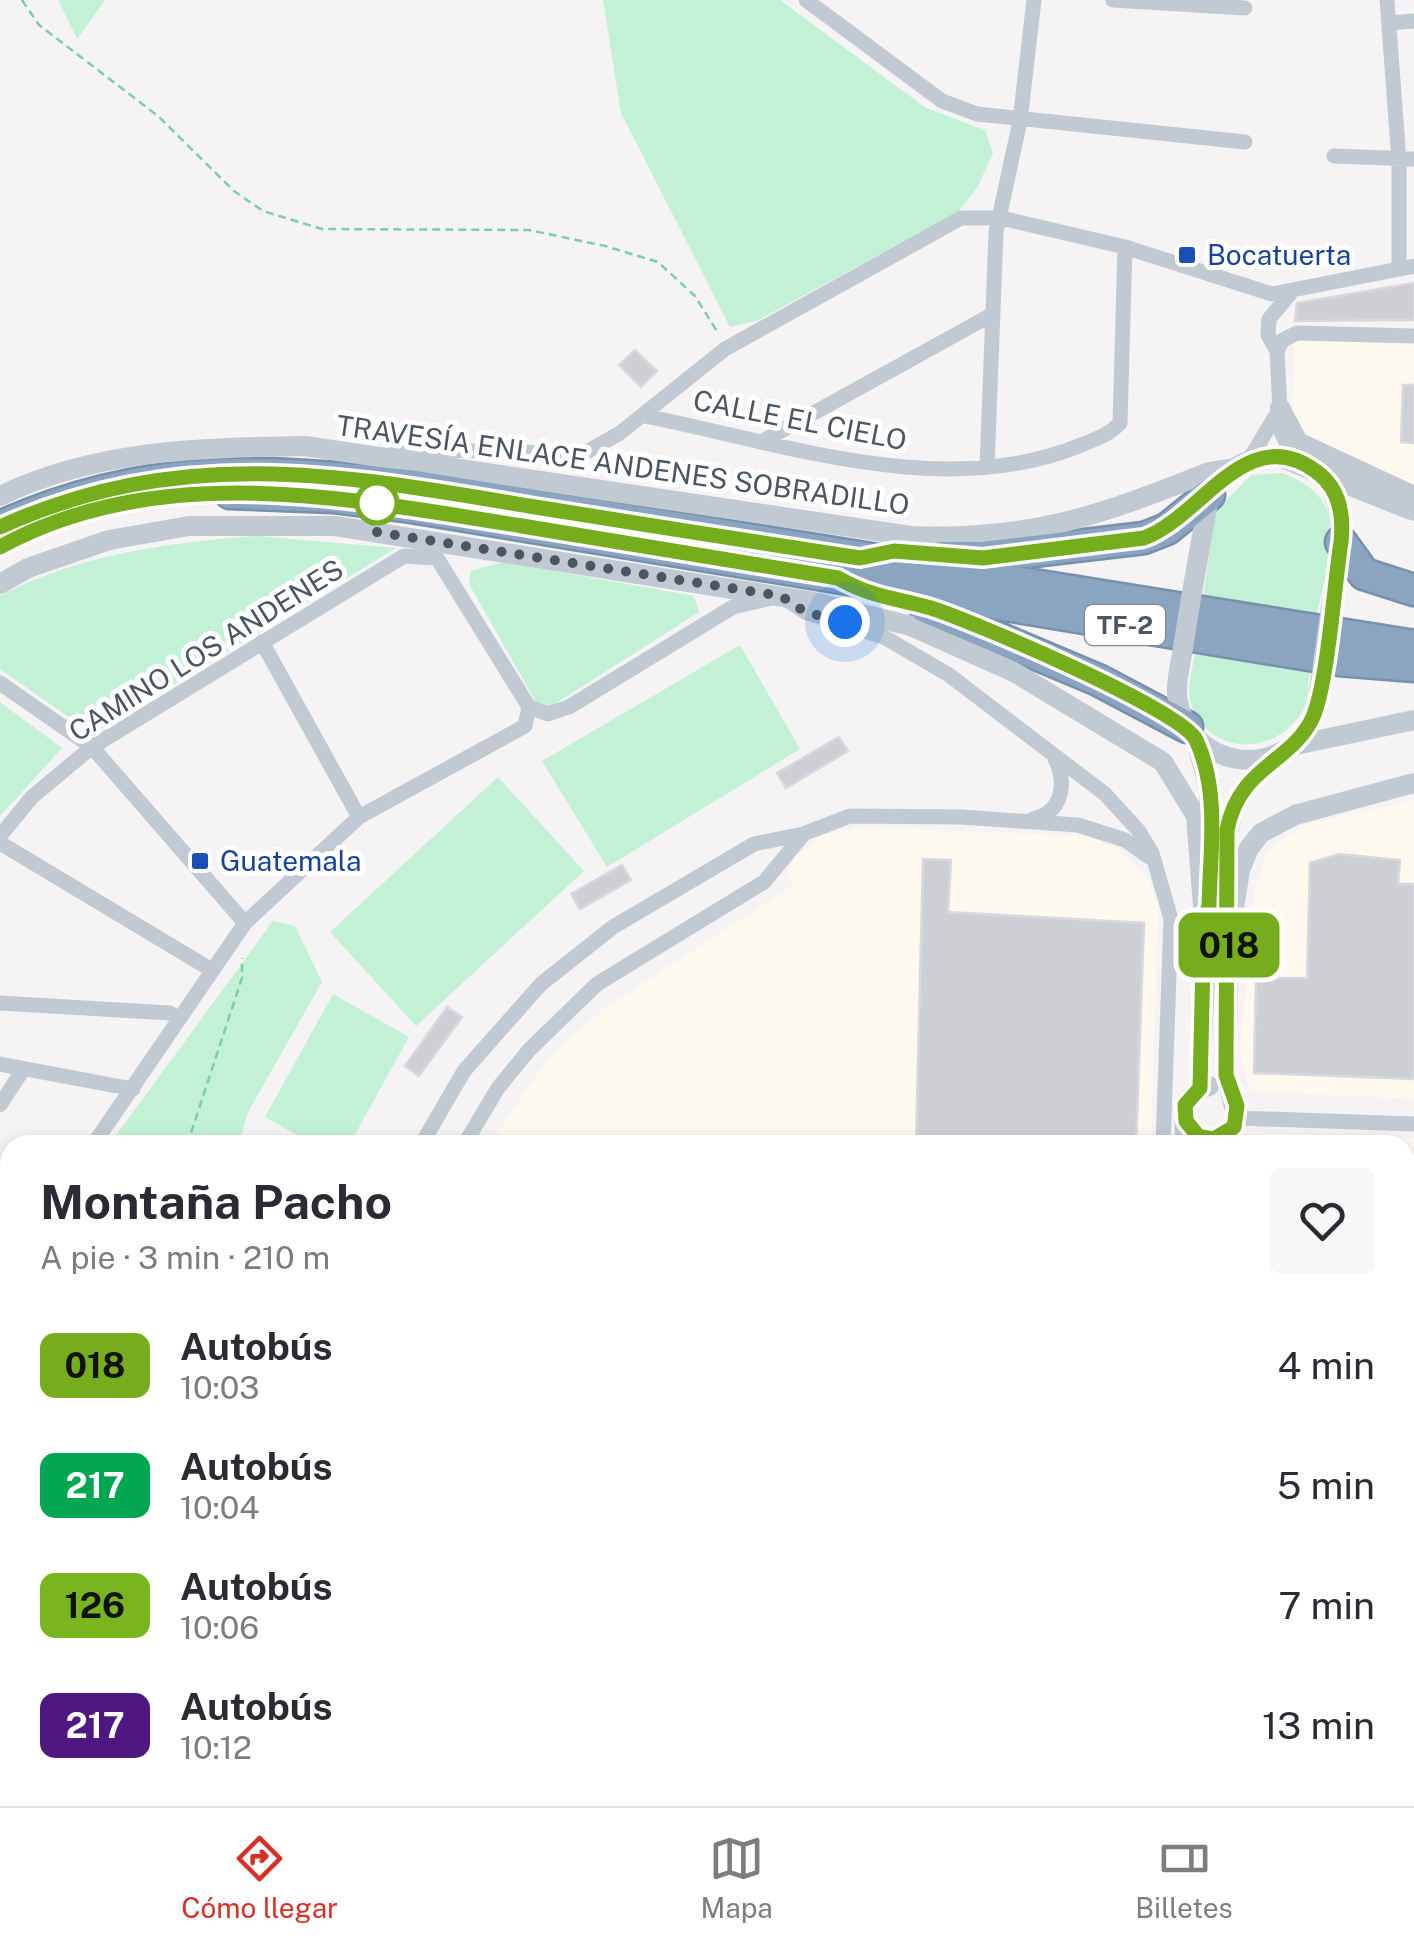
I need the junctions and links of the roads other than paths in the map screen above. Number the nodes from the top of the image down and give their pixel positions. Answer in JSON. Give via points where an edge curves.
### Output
{"nodes":[{"id":1,"x":806,"y":0,"type":"edge"},
{"id":2,"x":1034,"y":0,"type":"edge"},
{"id":3,"x":1113,"y":0,"type":"edge"},
{"id":4,"x":1387,"y":0,"type":"edge"},
{"id":5,"x":1245,"y":8,"type":"dead end"},
{"id":6,"x":1414,"y":21,"type":"edge"},
{"id":7,"x":1389,"y":23,"type":"junction"},
{"id":8,"x":1020,"y":121,"type":"junction"},
{"id":9,"x":1245,"y":142,"type":"dead end"},
{"id":10,"x":1334,"y":156,"type":"dead end"},
{"id":11,"x":1406,"y":160,"type":"edge"},
{"id":12,"x":1001,"y":218,"type":"junction"},
{"id":13,"x":1124,"y":247,"type":"junction"},
{"id":14,"x":1406,"y":268,"type":"edge"},
{"id":15,"x":1260,"y":292,"type":"junction"},
{"id":16,"x":1290,"y":294,"type":"junction"},
{"id":17,"x":993,"y":314,"type":"junction"},
{"id":18,"x":1274,"y":314,"type":"junction"},
{"id":19,"x":1298,"y":333,"type":"junction"},
{"id":20,"x":1414,"y":336,"type":"edge"},
{"id":21,"x":1277,"y":351,"type":"junction"},
{"id":22,"x":1280,"y":408,"type":"junction"},
{"id":23,"x":644,"y":416,"type":"junction"},
{"id":24,"x":764,"y":440,"type":"junction"},
{"id":25,"x":380,"y":454,"type":"junction"},
{"id":26,"x":1293,"y":458,"type":"junction"},
{"id":27,"x":1242,"y":464,"type":"junction"},
{"id":28,"x":987,"y":467,"type":"junction"},
{"id":29,"x":1322,"y":475,"type":"junction"},
{"id":30,"x":1209,"y":495,"type":"junction"},
{"id":31,"x":0,"y":496,"type":"edge"},
{"id":32,"x":1414,"y":496,"type":"edge"},
{"id":33,"x":1414,"y":511,"type":"edge"},
{"id":34,"x":0,"y":527,"type":"edge"},
{"id":35,"x":1341,"y":542,"type":"junction"},
{"id":36,"x":0,"y":547,"type":"edge"},
{"id":37,"x":849,"y":568,"type":"junction"},
{"id":38,"x":0,"y":584,"type":"edge"},
{"id":39,"x":1414,"y":590,"type":"edge"},
{"id":40,"x":781,"y":596,"type":"junction"},
{"id":41,"x":262,"y":642,"type":"junction"},
{"id":42,"x":1414,"y":646,"type":"edge"},
{"id":43,"x":1414,"y":666,"type":"edge"},
{"id":44,"x":0,"y":683,"type":"edge"},
{"id":45,"x":529,"y":707,"type":"junction"},
{"id":46,"x":1414,"y":720,"type":"edge"},
{"id":47,"x":1191,"y":732,"type":"junction"},
{"id":48,"x":92,"y":746,"type":"junction"},
{"id":49,"x":1284,"y":750,"type":"junction"},
{"id":50,"x":1052,"y":752,"type":"junction"},
{"id":51,"x":1414,"y":784,"type":"edge"},
{"id":52,"x":359,"y":817,"type":"junction"},
{"id":53,"x":1030,"y":820,"type":"junction"},
{"id":54,"x":803,"y":834,"type":"junction"},
{"id":55,"x":0,"y":840,"type":"edge"},
{"id":56,"x":1154,"y":861,"type":"junction"},
{"id":57,"x":1204,"y":919,"type":"junction"},
{"id":58,"x":244,"y":925,"type":"junction"},
{"id":59,"x":1229,"y":940,"type":"junction"},
{"id":60,"x":210,"y":969,"type":"junction"},
{"id":61,"x":0,"y":1003,"type":"edge"},
{"id":62,"x":177,"y":1018,"type":"junction"},
{"id":63,"x":0,"y":1064,"type":"edge"},
{"id":64,"x":23,"y":1070,"type":"junction"},
{"id":65,"x":1200,"y":1088,"type":"junction"},
{"id":66,"x":133,"y":1089,"type":"junction"},
{"id":67,"x":1232,"y":1096,"type":"junction"},
{"id":68,"x":0,"y":1105,"type":"edge"},
{"id":69,"x":1237,"y":1118,"type":"junction"},
{"id":70,"x":1186,"y":1121,"type":"junction"},
{"id":71,"x":1414,"y":1124,"type":"edge"},
{"id":72,"x":100,"y":1135,"type":"edge"},
{"id":73,"x":427,"y":1135,"type":"edge"},
{"id":74,"x":470,"y":1135,"type":"edge"},
{"id":75,"x":1164,"y":1135,"type":"edge"},
{"id":76,"x":1186,"y":1135,"type":"edge"},
{"id":77,"x":1197,"y":1135,"type":"edge"},
{"id":78,"x":1226,"y":1135,"type":"edge"}],
"edges":[{"from":1,"to":8,"type":"street","via":[[942,101]]},
{"from":2,"to":8,"type":"street"},
{"from":3,"to":5,"type":"street"},
{"from":4,"to":7,"type":"street"},
{"from":6,"to":7,"type":"street"},
{"from":7,"to":11,"type":"street"},
{"from":8,"to":9,"type":"street"},
{"from":8,"to":12,"type":"street"},
{"from":10,"to":11,"type":"street"},
{"from":11,"to":14,"type":"street"},
{"from":12,"to":13,"type":"street"},
{"from":12,"to":17,"type":"street"},
{"from":12,"to":23,"type":"street","via":[[961,218],[725,350]]},
{"from":13,"to":15,"type":"street"},
{"from":13,"to":28,"type":"street","name":"CALLE EL CIELO","via":[[1120,423],[1056,455]]},
{"from":14,"to":16,"type":"street"},
{"from":15,"to":16,"type":"street"},
{"from":15,"to":18,"type":"street"},
{"from":16,"to":18,"type":"street"},
{"from":17,"to":24,"type":"street"},
{"from":17,"to":28,"type":"street"},
{"from":18,"to":19,"type":"street"},
{"from":18,"to":21,"type":"street","via":[[1268,335]]},
{"from":19,"to":20,"type":"street"},
{"from":19,"to":21,"type":"street"},
{"from":21,"to":22,"type":"street"},
{"from":22,"to":26,"type":"street"},
{"from":22,"to":27,"type":"street"},
{"from":22,"to":32,"type":"street","via":[[1298,442]]},
{"from":23,"to":24,"type":"street","name":"CALLE EL CIELO"},
{"from":23,"to":25,"type":"street","via":[[583,454]]},
{"from":24,"to":28,"type":"street","name":"CALLE EL CIELO","via":[[911,467]]},
{"from":25,"to":27,"type":"street","name":"TRAVESÍA ENLACE ANDENES SOBRADILLO","via":[[911,536],[963,538],[1064,526]]},
{"from":25,"to":31,"type":"street","name":"TRAVESÍA ENLACE ANDENES SOBRADILLO","via":[[226,446],[114,458]]},
{"from":26,"to":27,"type":"street","name":"TRAVESÍA ENLACE ANDENES SOBRADILLO"},
{"from":26,"to":29,"type":"street"},
{"from":27,"to":30,"type":"street"},
{"from":29,"to":33,"type":"street"},
{"from":29,"to":35,"type":"street","via":[[1340,506]]},
{"from":30,"to":37,"type":"highway","via":[[1167,530],[1144,538],[983,558],[894,551]]},
{"from":30,"to":47,"type":"street","bridge":true,"via":[[1177,691]]},
{"from":34,"to":37,"type":"highway","number":"TF-2","via":[[109,488],[188,474],[284,472],[416,486]]},
{"from":35,"to":39,"type":"highway","via":[[1364,574]]},
{"from":35,"to":49,"type":"street","bridge":true,"via":[[1314,715]]},
{"from":36,"to":37,"type":"highway","number":"TF-2","via":[[138,502],[256,492]]},
{"from":37,"to":42,"type":"highway","number":"TF-2"},
{"from":37,"to":43,"type":"highway","number":"TF-2","via":[[1339,660]]},
{"from":37,"to":47,"type":"highway","via":[[869,596],[964,620],[1146,704]]},
{"from":38,"to":40,"type":"street","via":[[109,540],[173,528],[335,526]]},
{"from":40,"to":45,"type":"street","via":[[733,607],[569,707],[548,714]]},
{"from":40,"to":50,"type":"street","via":[[805,612],[897,644]]},
{"from":40,"to":57,"type":"street","via":[[911,626],[974,650],[1163,762],[1196,816]]},
{"from":41,"to":45,"type":"street","name":"CAMINO LOS ANDENES","via":[[404,556],[436,558]]},
{"from":41,"to":48,"type":"street","name":"CAMINO LOS ANDENES"},
{"from":41,"to":52,"type":"street"},
{"from":44,"to":48,"type":"street"},
{"from":45,"to":52,"type":"street","via":[[524,726]]},
{"from":46,"to":49,"type":"street"},
{"from":47,"to":49,"type":"street","via":[[1227,758]]},
{"from":47,"to":57,"type":"street","via":[[1210,787]]},
{"from":48,"to":55,"type":"street","name":"CAMINO LOS ANDENES","via":[[32,797]]},
{"from":48,"to":58,"type":"street"},
{"from":49,"to":59,"type":"street","via":[[1230,814]]},
{"from":50,"to":53,"type":"street","via":[[1063,791],[1044,816]]},
{"from":50,"to":56,"type":"street","via":[[1121,810]]},
{"from":51,"to":59,"type":"street","via":[[1295,815],[1261,833],[1240,870]]},
{"from":52,"to":58,"type":"street"},
{"from":53,"to":54,"type":"street","via":[[850,816]]},
{"from":53,"to":56,"type":"street","via":[[1104,831]]},
{"from":54,"to":73,"type":"street","via":[[754,844],[572,957],[513,1012],[464,1071]]},
{"from":54,"to":74,"type":"street","via":[[764,882],[598,984],[529,1050]]},
{"from":55,"to":60,"type":"street"},
{"from":56,"to":75,"type":"street","via":[[1171,919]]},
{"from":57,"to":65,"type":"street"},
{"from":58,"to":60,"type":"street"},
{"from":59,"to":67,"type":"street","via":[[1226,1075]]},
{"from":60,"to":62,"type":"street"},
{"from":61,"to":62,"type":"street"},
{"from":62,"to":66,"type":"street"},
{"from":63,"to":64,"type":"street"},
{"from":64,"to":66,"type":"street"},
{"from":64,"to":68,"type":"street"},
{"from":65,"to":67,"type":"street"},
{"from":65,"to":70,"type":"street","via":[[1185,1105]]},
{"from":66,"to":72,"type":"street"},
{"from":67,"to":69,"type":"street"},
{"from":69,"to":71,"type":"street"},
{"from":69,"to":78,"type":"street"},
{"from":70,"to":76,"type":"street"},
{"from":70,"to":77,"type":"street"}]}
